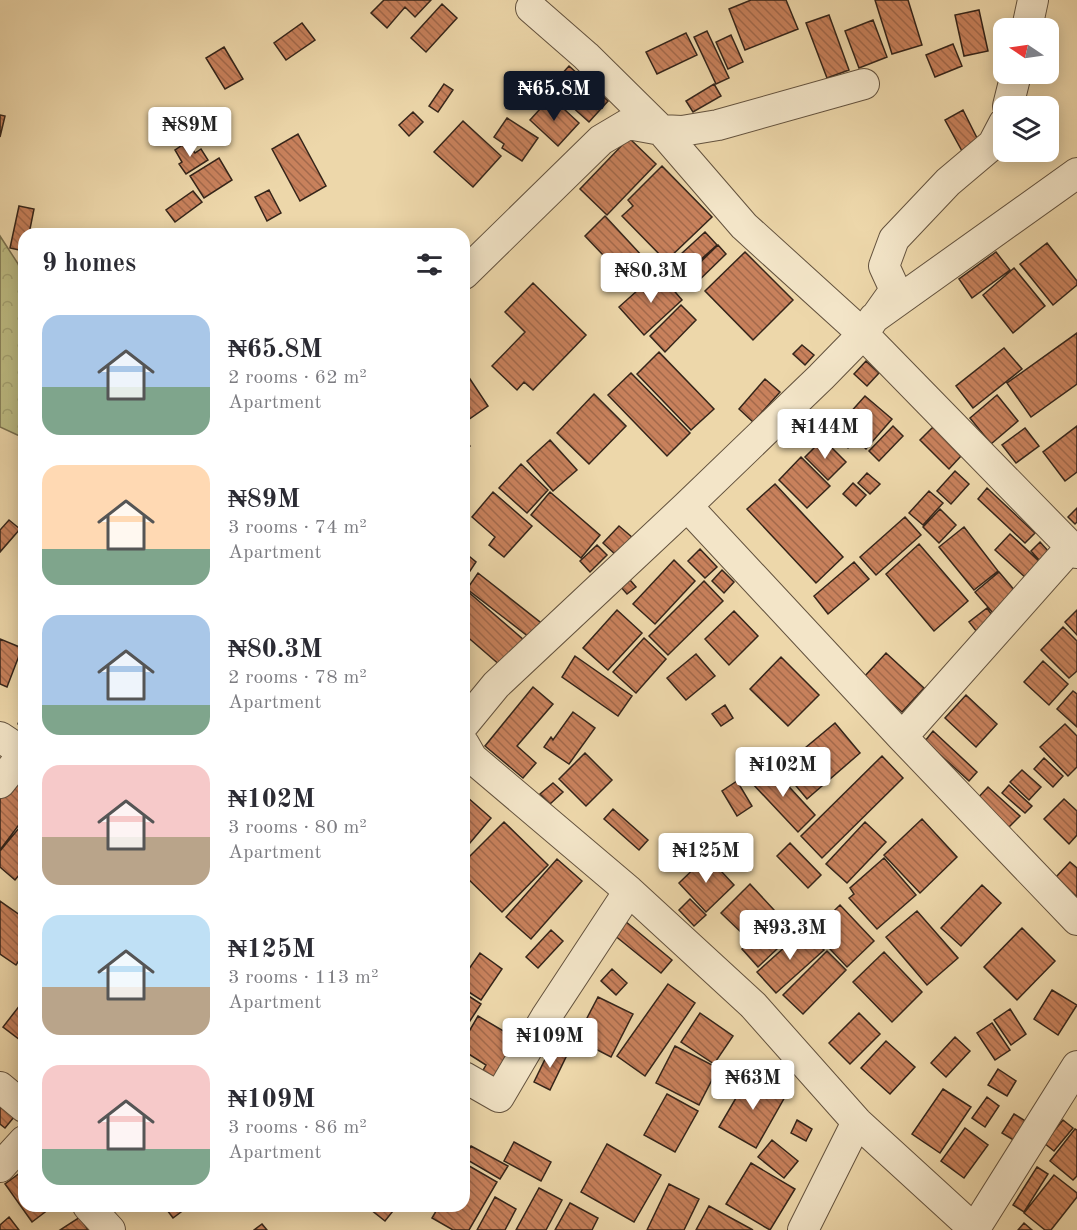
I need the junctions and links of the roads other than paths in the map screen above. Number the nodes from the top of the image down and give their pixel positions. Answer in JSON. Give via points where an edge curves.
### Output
{"nodes":[{"id":1,"x":1033,"y":0,"type":"edge"},
{"id":2,"x":531,"y":8,"type":"dead end"},
{"id":3,"x":1029,"y":18,"type":"edge"},
{"id":4,"x":864,"y":84,"type":"dead end"},
{"id":5,"x":661,"y":130,"type":"junction"},
{"id":6,"x":993,"y":144,"type":"edge"},
{"id":7,"x":1077,"y":173,"type":"edge"},
{"id":8,"x":470,"y":268,"type":"edge"},
{"id":9,"x":868,"y":326,"type":"junction"},
{"id":10,"x":687,"y":506,"type":"junction"},
{"id":11,"x":1074,"y":550,"type":"edge"},
{"id":12,"x":470,"y":717,"type":"edge"},
{"id":13,"x":0,"y":736,"type":"edge"},
{"id":14,"x":902,"y":737,"type":"junction"},
{"id":15,"x":18,"y":749,"type":"edge"},
{"id":16,"x":470,"y":754,"type":"edge"},
{"id":17,"x":18,"y":760,"type":"edge"},
{"id":18,"x":0,"y":783,"type":"edge"},
{"id":19,"x":629,"y":891,"type":"junction"},
{"id":20,"x":1077,"y":920,"type":"edge"},
{"id":21,"x":1077,"y":1066,"type":"edge"},
{"id":22,"x":470,"y":1080,"type":"edge"},
{"id":23,"x":0,"y":1086,"type":"edge"},
{"id":24,"x":18,"y":1102,"type":"edge"},
{"id":25,"x":857,"y":1122,"type":"junction"},
{"id":26,"x":18,"y":1148,"type":"edge"},
{"id":27,"x":0,"y":1167,"type":"edge"},
{"id":28,"x":94,"y":1212,"type":"edge"},
{"id":29,"x":974,"y":1229,"type":"edge"},
{"id":30,"x":110,"y":1230,"type":"edge"},
{"id":31,"x":803,"y":1230,"type":"edge"}],
"edges":[{"from":1,"to":3,"type":"street"},
{"from":2,"to":5,"type":"street"},
{"from":4,"to":5,"type":"street","via":[[718,125]]},
{"from":5,"to":8,"type":"street","via":[[628,124],[602,140]]},
{"from":5,"to":9,"type":"street","via":[[744,226]]},
{"from":6,"to":9,"type":"street","via":[[948,182],[894,239],[884,266],[895,290]]},
{"from":7,"to":9,"type":"street"},
{"from":9,"to":10,"type":"street","via":[[821,377]]},
{"from":9,"to":11,"type":"street"},
{"from":10,"to":12,"type":"street","via":[[496,685]]},
{"from":10,"to":14,"type":"street"},
{"from":11,"to":14,"type":"street"},
{"from":13,"to":15,"type":"street"},
{"from":14,"to":20,"type":"street"},
{"from":16,"to":19,"type":"street"},
{"from":17,"to":18,"type":"street"},
{"from":19,"to":22,"type":"street","via":[[499,1097]]},
{"from":19,"to":25,"type":"street","via":[[753,1005]]},
{"from":21,"to":29,"type":"street"},
{"from":23,"to":24,"type":"street"},
{"from":25,"to":29,"type":"street"},
{"from":25,"to":31,"type":"street"},
{"from":26,"to":27,"type":"street"},
{"from":28,"to":30,"type":"street"}]}
